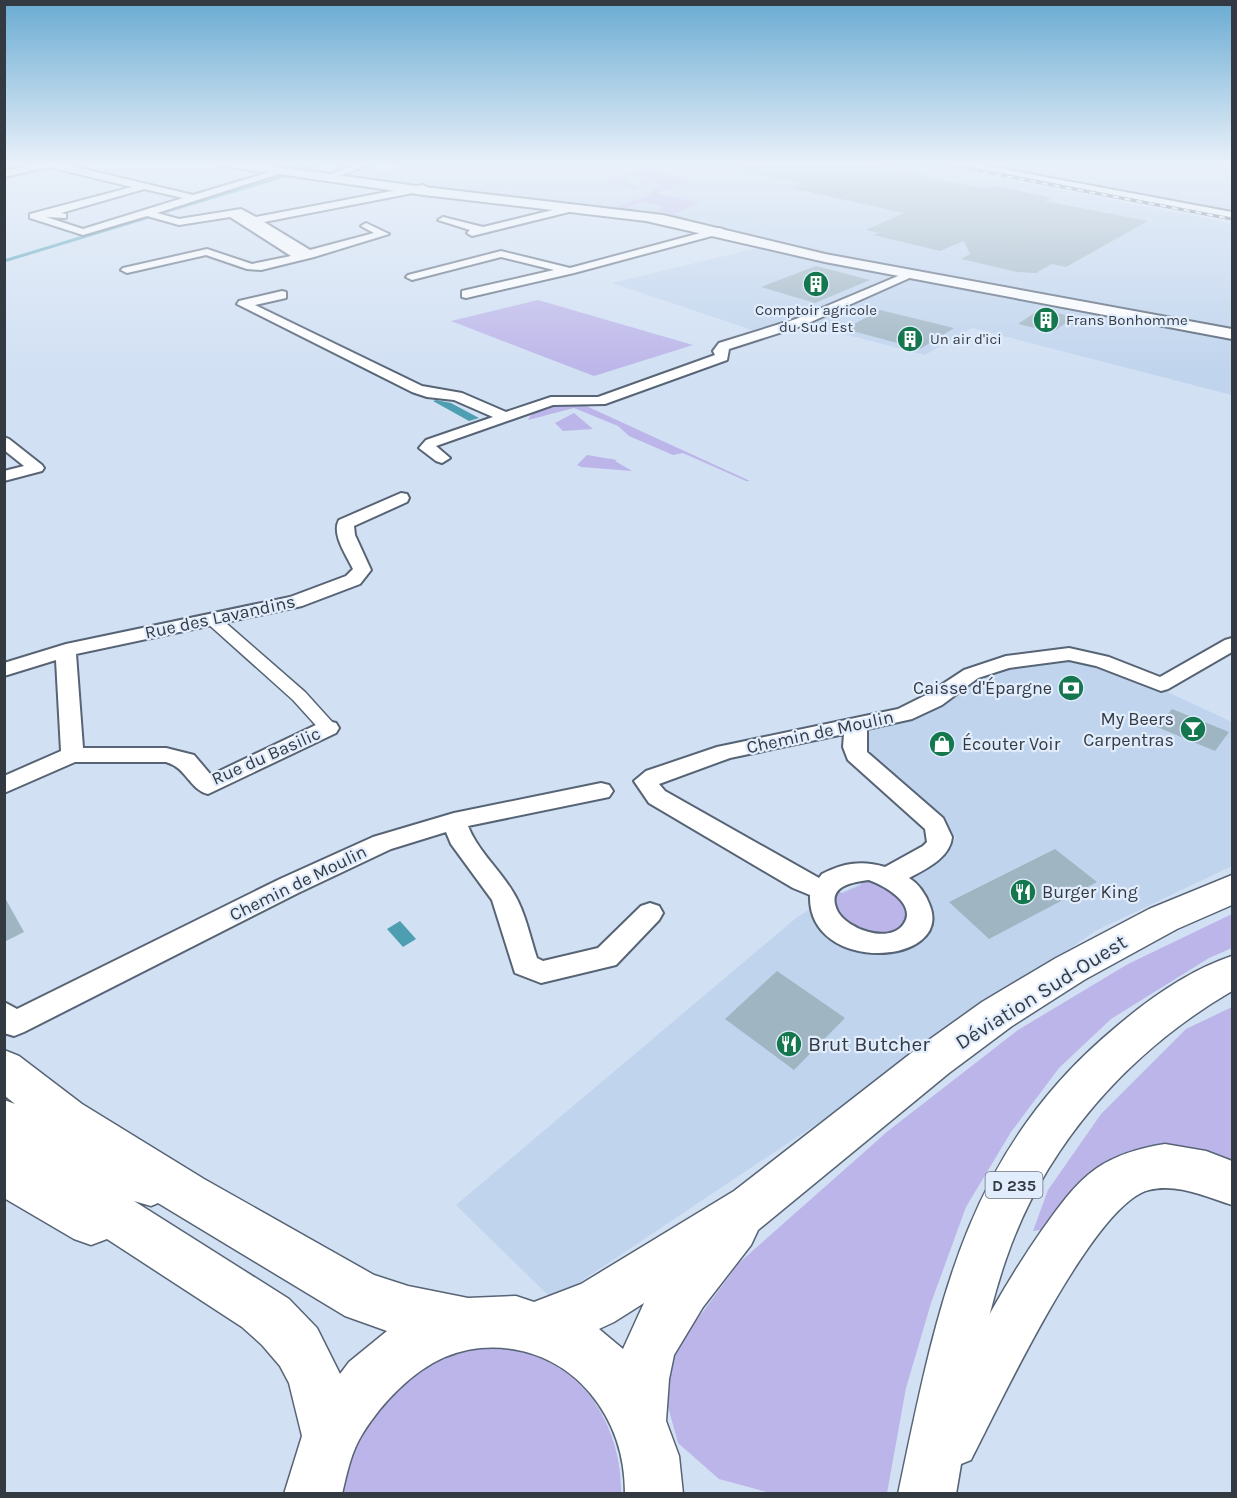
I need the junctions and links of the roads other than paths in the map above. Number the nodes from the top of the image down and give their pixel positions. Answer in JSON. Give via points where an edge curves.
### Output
{"nodes":[{"id":1,"x":265,"y":233,"type":"edge"},
{"id":2,"x":274,"y":233,"type":"edge"},
{"id":3,"x":382,"y":233,"type":"edge"},
{"id":4,"x":714,"y":233,"type":"edge"},
{"id":5,"x":721,"y":233,"type":"edge"},
{"id":6,"x":306,"y":256,"type":"junction"},
{"id":7,"x":127,"y":270,"type":"dead end"},
{"id":8,"x":570,"y":271,"type":"junction"},
{"id":9,"x":910,"y":274,"type":"junction"},
{"id":10,"x":412,"y":276,"type":"dead end"},
{"id":11,"x":466,"y":294,"type":"dead end"},
{"id":12,"x":282,"y":295,"type":"dead end"},
{"id":13,"x":1233,"y":334,"type":"edge"},
{"id":14,"x":506,"y":417,"type":"junction"},
{"id":15,"x":4,"y":442,"type":"edge"},
{"id":16,"x":442,"y":458,"type":"dead end"},
{"id":17,"x":4,"y":476,"type":"edge"},
{"id":18,"x":401,"y":498,"type":"dead end"},
{"id":19,"x":213,"y":620,"type":"junction"},
{"id":20,"x":1233,"y":644,"type":"edge"},
{"id":21,"x":66,"y":650,"type":"junction"},
{"id":22,"x":4,"y":670,"type":"edge"},
{"id":23,"x":856,"y":724,"type":"junction"},
{"id":24,"x":328,"y":728,"type":"joint"},
{"id":25,"x":72,"y":755,"type":"junction"},
{"id":26,"x":4,"y":785,"type":"edge"},
{"id":27,"x":601,"y":791,"type":"dead end"},
{"id":28,"x":454,"y":821,"type":"junction"},
{"id":29,"x":888,"y":876,"type":"junction"},
{"id":30,"x":1233,"y":889,"type":"edge"},
{"id":31,"x":823,"y":890,"type":"junction"},
{"id":32,"x":650,"y":913,"type":"dead end"},
{"id":33,"x":1233,"y":972,"type":"edge"},
{"id":34,"x":9,"y":1019,"type":"edge"},
{"id":35,"x":4,"y":1069,"type":"edge"},
{"id":36,"x":10,"y":1144,"type":"edge"},
{"id":37,"x":1233,"y":1183,"type":"edge"},
{"id":38,"x":187,"y":1195,"type":"junction"},
{"id":39,"x":751,"y":1207,"type":"junction"},
{"id":40,"x":466,"y":1323,"type":"junction"},
{"id":41,"x":538,"y":1326,"type":"junction"},
{"id":42,"x":639,"y":1420,"type":"junction"},
{"id":43,"x":330,"y":1436,"type":"junction"},
{"id":44,"x":929,"y":1488,"type":"edge"},
{"id":45,"x":660,"y":1489,"type":"edge"},
{"id":46,"x":313,"y":1494,"type":"edge"}],
"edges":[{"from":1,"to":6,"type":"street"},
{"from":2,"to":6,"type":"street"},
{"from":3,"to":6,"type":"street"},
{"from":4,"to":8,"type":"street"},
{"from":5,"to":9,"type":"street"},
{"from":6,"to":7,"type":"street","via":[[251,267],[207,252]]},
{"from":8,"to":10,"type":"street","via":[[501,254]]},
{"from":8,"to":11,"type":"street"},
{"from":9,"to":13,"type":"street"},
{"from":9,"to":14,"type":"street","via":[[800,322],[724,346],[720,351],[722,357],[600,401],[551,401]]},
{"from":12,"to":14,"type":"street","via":[[243,304],[427,393],[457,396]]},
{"from":14,"to":16,"type":"street","via":[[431,443],[427,448]]},
{"from":15,"to":17,"type":"street","via":[[36,468]]},
{"from":18,"to":19,"type":"street","name":"Rue des Lavandins","via":[[345,524],[362,570],[353,580],[295,602]]},
{"from":19,"to":21,"type":"street","name":"Rue des Lavandins"},
{"from":19,"to":24,"type":"street","via":[[299,696]]},
{"from":20,"to":23,"type":"street","name":"Chemin de Moulin","via":[[1161,685],[1102,661],[1069,654],[1006,662],[971,674],[934,700],[904,714]]},
{"from":21,"to":22,"type":"street","name":"Rue des Lavandins"},
{"from":21,"to":25,"type":"street"},
{"from":23,"to":29,"type":"street","via":[[856,756],[934,824],[939,833],[934,850]]},
{"from":23,"to":31,"type":"street","name":"Chemin de Moulin","via":[[725,752],[646,782],[657,797]]},
{"from":24,"to":25,"type":"street","name":"Rue du Basilic","via":[[208,786],[186,760],[166,754]]},
{"from":25,"to":26,"type":"street","name":"Rue du Basilic"},
{"from":27,"to":28,"type":"street","name":"Chemin de Moulin"},
{"from":28,"to":32,"type":"street","via":[[460,838],[504,898],[525,965],[541,972],[606,957]]},
{"from":28,"to":34,"type":"street","name":"Chemin de Moulin","via":[[382,843]]},
{"from":29,"to":31,"type":"street","via":[[869,871],[849,872],[833,879]]},
{"from":29,"to":31,"type":"street","via":[[911,893],[919,908],[913,930],[889,943],[857,941],[838,931],[821,908]]},
{"from":30,"to":39,"type":"main road","name":"Déviation Sud-Ouest","via":[[1163,919],[997,1014],[865,1113]]},
{"from":33,"to":44,"type":"main road","number":"D 235","via":[[1170,1007],[1098,1069],[1025,1162],[993,1228],[965,1309]]},
{"from":35,"to":38,"type":"main road","via":[[66,1118]]},
{"from":36,"to":38,"type":"main road"},
{"from":36,"to":43,"type":"main road","via":[[163,1260],[273,1317],[308,1362]]},
{"from":37,"to":44,"type":"main road","via":[[1186,1169],[1157,1167],[1120,1178],[1098,1198],[1081,1216],[1034,1286]]},
{"from":38,"to":40,"type":"main road","via":[[363,1298]]},
{"from":39,"to":41,"type":"main road","via":[[596,1304]]},
{"from":39,"to":42,"type":"main road","via":[[698,1272],[653,1340],[646,1356]]},
{"from":40,"to":41,"type":"main road","via":[[507,1320]]},
{"from":40,"to":43,"type":"main road","via":[[426,1336],[388,1361],[356,1394]]},
{"from":41,"to":42,"type":"main road","via":[[579,1345],[614,1377]]},
{"from":42,"to":45,"type":"main road"},
{"from":43,"to":46,"type":"main road"}]}
